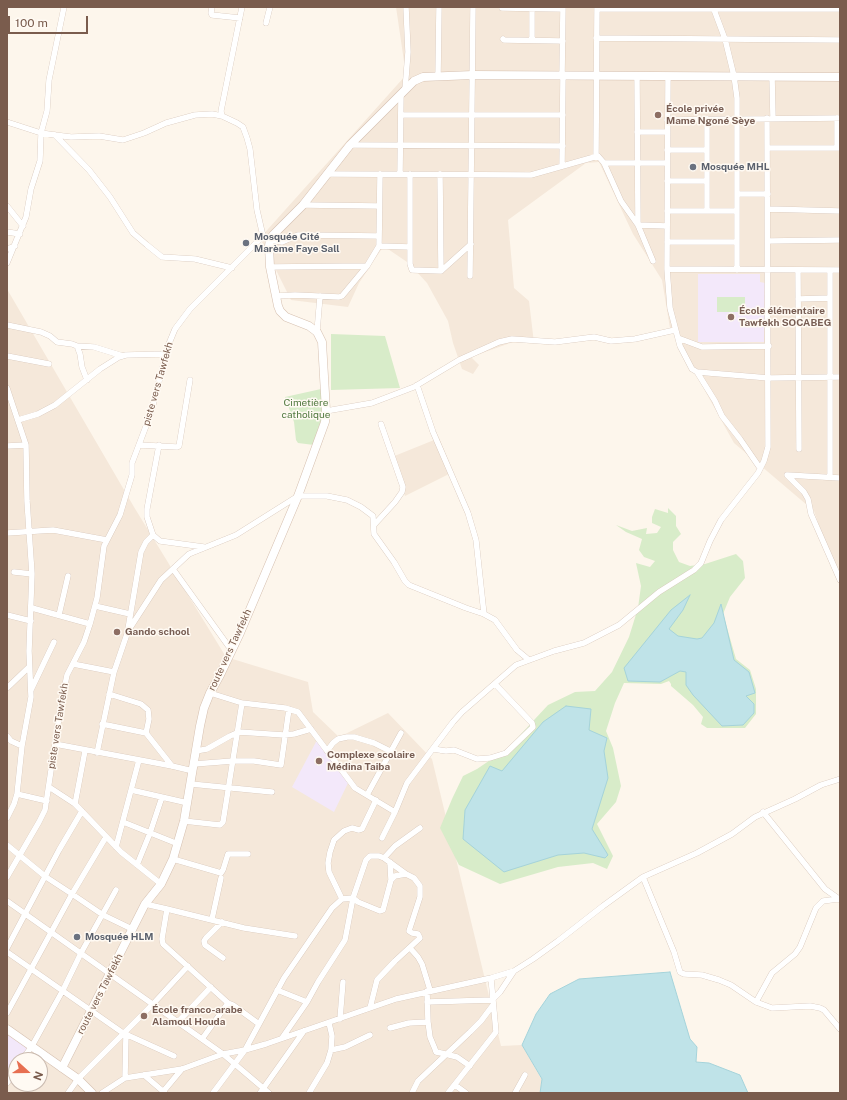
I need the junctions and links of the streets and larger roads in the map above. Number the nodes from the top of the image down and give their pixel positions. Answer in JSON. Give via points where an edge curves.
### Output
{"nodes":[{"id":1,"x":64,"y":7,"type":"edge"},
{"id":2,"x":212,"y":7,"type":"edge"},
{"id":3,"x":242,"y":7,"type":"edge"},
{"id":4,"x":270,"y":7,"type":"edge"},
{"id":5,"x":406,"y":7,"type":"edge"},
{"id":6,"x":439,"y":7,"type":"edge"},
{"id":7,"x":473,"y":7,"type":"edge"},
{"id":8,"x":502,"y":8,"type":"dead end"},
{"id":9,"x":532,"y":8,"type":"edge"},
{"id":10,"x":563,"y":8,"type":"edge"},
{"id":11,"x":597,"y":8,"type":"edge"},
{"id":12,"x":714,"y":8,"type":"edge"},
{"id":13,"x":840,"y":9,"type":"edge"},
{"id":14,"x":240,"y":18,"type":"junction"},
{"id":15,"x":266,"y":23,"type":"dead end"},
{"id":16,"x":596,"y":38,"type":"junction"},
{"id":17,"x":503,"y":39,"type":"dead end"},
{"id":18,"x":725,"y":39,"type":"junction"},
{"id":19,"x":532,"y":40,"type":"junction"},
{"id":20,"x":840,"y":40,"type":"edge"},
{"id":21,"x":563,"y":41,"type":"junction"},
{"id":22,"x":473,"y":75,"type":"junction"},
{"id":23,"x":438,"y":76,"type":"junction"},
{"id":24,"x":563,"y":76,"type":"junction"},
{"id":25,"x":596,"y":76,"type":"junction"},
{"id":26,"x":637,"y":76,"type":"junction"},
{"id":27,"x":668,"y":76,"type":"junction"},
{"id":28,"x":734,"y":76,"type":"junction"},
{"id":29,"x":772,"y":76,"type":"junction"},
{"id":30,"x":840,"y":77,"type":"edge"},
{"id":31,"x":403,"y":92,"type":"junction"},
{"id":32,"x":472,"y":114,"type":"junction"},
{"id":33,"x":401,"y":115,"type":"junction"},
{"id":34,"x":222,"y":116,"type":"junction"},
{"id":35,"x":563,"y":116,"type":"junction"},
{"id":36,"x":770,"y":118,"type":"junction"},
{"id":37,"x":838,"y":118,"type":"edge"},
{"id":38,"x":707,"y":119,"type":"junction"},
{"id":39,"x":736,"y":119,"type":"junction"},
{"id":40,"x":667,"y":120,"type":"junction"},
{"id":41,"x":7,"y":122,"type":"edge"},
{"id":42,"x":637,"y":132,"type":"junction"},
{"id":43,"x":667,"y":132,"type":"junction"},
{"id":44,"x":41,"y":133,"type":"junction"},
{"id":45,"x":55,"y":135,"type":"junction"},
{"id":46,"x":350,"y":145,"type":"junction"},
{"id":47,"x":401,"y":145,"type":"junction"},
{"id":48,"x":472,"y":145,"type":"junction"},
{"id":49,"x":563,"y":146,"type":"junction"},
{"id":50,"x":768,"y":148,"type":"junction"},
{"id":51,"x":838,"y":148,"type":"edge"},
{"id":52,"x":667,"y":150,"type":"junction"},
{"id":53,"x":707,"y":150,"type":"junction"},
{"id":54,"x":596,"y":156,"type":"junction"},
{"id":55,"x":604,"y":163,"type":"junction"},
{"id":56,"x":637,"y":163,"type":"junction"},
{"id":57,"x":667,"y":163,"type":"junction"},
{"id":58,"x":562,"y":166,"type":"junction"},
{"id":59,"x":327,"y":174,"type":"junction"},
{"id":60,"x":380,"y":174,"type":"junction"},
{"id":61,"x":400,"y":174,"type":"junction"},
{"id":62,"x":410,"y":174,"type":"junction"},
{"id":63,"x":440,"y":174,"type":"junction"},
{"id":64,"x":471,"y":174,"type":"junction"},
{"id":65,"x":707,"y":180,"type":"junction"},
{"id":66,"x":667,"y":181,"type":"junction"},
{"id":67,"x":737,"y":194,"type":"junction"},
{"id":68,"x":768,"y":194,"type":"junction"},
{"id":69,"x":303,"y":205,"type":"junction"},
{"id":70,"x":7,"y":206,"type":"edge"},
{"id":71,"x":379,"y":206,"type":"junction"},
{"id":72,"x":737,"y":210,"type":"junction"},
{"id":73,"x":768,"y":210,"type":"junction"},
{"id":74,"x":707,"y":211,"type":"junction"},
{"id":75,"x":840,"y":211,"type":"edge"},
{"id":76,"x":667,"y":212,"type":"junction"},
{"id":77,"x":638,"y":225,"type":"junction"},
{"id":78,"x":23,"y":226,"type":"junction"},
{"id":79,"x":667,"y":226,"type":"junction"},
{"id":80,"x":7,"y":232,"type":"edge"},
{"id":81,"x":20,"y":234,"type":"junction"},
{"id":82,"x":379,"y":236,"type":"junction"},
{"id":83,"x":267,"y":238,"type":"junction"},
{"id":84,"x":840,"y":240,"type":"edge"},
{"id":85,"x":768,"y":241,"type":"junction"},
{"id":86,"x":667,"y":242,"type":"junction"},
{"id":87,"x":737,"y":242,"type":"junction"},
{"id":88,"x":470,"y":244,"type":"junction"},
{"id":89,"x":15,"y":246,"type":"junction"},
{"id":90,"x":379,"y":246,"type":"junction"},
{"id":91,"x":410,"y":247,"type":"junction"},
{"id":92,"x":7,"y":249,"type":"edge"},
{"id":93,"x":653,"y":261,"type":"dead end"},
{"id":94,"x":7,"y":263,"type":"edge"},
{"id":95,"x":367,"y":266,"type":"junction"},
{"id":96,"x":270,"y":267,"type":"junction"},
{"id":97,"x":232,"y":268,"type":"junction"},
{"id":98,"x":666,"y":270,"type":"junction"},
{"id":99,"x":737,"y":270,"type":"junction"},
{"id":100,"x":768,"y":270,"type":"junction"},
{"id":101,"x":798,"y":270,"type":"junction"},
{"id":102,"x":830,"y":270,"type":"junction"},
{"id":103,"x":840,"y":270,"type":"edge"},
{"id":104,"x":441,"y":271,"type":"junction"},
{"id":105,"x":470,"y":276,"type":"dead end"},
{"id":106,"x":276,"y":296,"type":"junction"},
{"id":107,"x":320,"y":296,"type":"junction"},
{"id":108,"x":830,"y":298,"type":"junction"},
{"id":109,"x":798,"y":299,"type":"junction"},
{"id":110,"x":7,"y":325,"type":"edge"},
{"id":111,"x":675,"y":330,"type":"junction"},
{"id":112,"x":317,"y":332,"type":"junction"},
{"id":113,"x":678,"y":338,"type":"junction"},
{"id":114,"x":77,"y":346,"type":"junction"},
{"id":115,"x":769,"y":346,"type":"junction"},
{"id":116,"x":165,"y":354,"type":"junction"},
{"id":117,"x":7,"y":356,"type":"edge"},
{"id":118,"x":123,"y":356,"type":"junction"},
{"id":119,"x":49,"y":364,"type":"dead end"},
{"id":120,"x":697,"y":372,"type":"junction"},
{"id":121,"x":830,"y":377,"type":"junction"},
{"id":122,"x":840,"y":377,"type":"edge"},
{"id":123,"x":769,"y":378,"type":"junction"},
{"id":124,"x":798,"y":378,"type":"junction"},
{"id":125,"x":87,"y":380,"type":"junction"},
{"id":126,"x":190,"y":380,"type":"dead end"},
{"id":127,"x":417,"y":385,"type":"junction"},
{"id":128,"x":7,"y":388,"type":"edge"},
{"id":129,"x":326,"y":412,"type":"junction"},
{"id":130,"x":18,"y":420,"type":"junction"},
{"id":131,"x":380,"y":424,"type":"dead end"},
{"id":132,"x":26,"y":445,"type":"junction"},
{"id":133,"x":139,"y":445,"type":"junction"},
{"id":134,"x":7,"y":446,"type":"edge"},
{"id":135,"x":158,"y":446,"type":"junction"},
{"id":136,"x":799,"y":449,"type":"dead end"},
{"id":137,"x":760,"y":468,"type":"junction"},
{"id":138,"x":830,"y":477,"type":"junction"},
{"id":139,"x":840,"y":478,"type":"edge"},
{"id":140,"x":298,"y":496,"type":"junction"},
{"id":141,"x":374,"y":525,"type":"junction"},
{"id":142,"x":29,"y":531,"type":"junction"},
{"id":143,"x":7,"y":533,"type":"edge"},
{"id":144,"x":153,"y":535,"type":"junction"},
{"id":145,"x":107,"y":540,"type":"junction"},
{"id":146,"x":204,"y":547,"type":"junction"},
{"id":147,"x":173,"y":569,"type":"junction"},
{"id":148,"x":14,"y":572,"type":"dead end"},
{"id":149,"x":32,"y":574,"type":"junction"},
{"id":150,"x":68,"y":576,"type":"dead end"},
{"id":151,"x":840,"y":580,"type":"edge"},
{"id":152,"x":95,"y":606,"type":"junction"},
{"id":153,"x":32,"y":608,"type":"junction"},
{"id":154,"x":130,"y":614,"type":"junction"},
{"id":155,"x":484,"y":614,"type":"junction"},
{"id":156,"x":7,"y":615,"type":"edge"},
{"id":157,"x":59,"y":615,"type":"junction"},
{"id":158,"x":30,"y":621,"type":"junction"},
{"id":159,"x":90,"y":624,"type":"junction"},
{"id":160,"x":128,"y":631,"type":"junction"},
{"id":161,"x":54,"y":642,"type":"dead end"},
{"id":162,"x":232,"y":651,"type":"junction"},
{"id":163,"x":529,"y":660,"type":"junction"},
{"id":164,"x":73,"y":664,"type":"junction"},
{"id":165,"x":29,"y":667,"type":"junction"},
{"id":166,"x":114,"y":672,"type":"junction"},
{"id":167,"x":495,"y":684,"type":"junction"},
{"id":168,"x":7,"y":688,"type":"edge"},
{"id":169,"x":31,"y":690,"type":"junction"},
{"id":170,"x":210,"y":693,"type":"junction"},
{"id":171,"x":109,"y":694,"type":"junction"},
{"id":172,"x":242,"y":702,"type":"junction"},
{"id":173,"x":289,"y":708,"type":"junction"},
{"id":174,"x":102,"y":724,"type":"junction"},
{"id":175,"x":311,"y":729,"type":"junction"},
{"id":176,"x":146,"y":733,"type":"junction"},
{"id":177,"x":237,"y":733,"type":"junction"},
{"id":178,"x":400,"y":733,"type":"dead end"},
{"id":179,"x":7,"y":736,"type":"edge"},
{"id":180,"x":284,"y":736,"type":"junction"},
{"id":181,"x":55,"y":744,"type":"junction"},
{"id":182,"x":22,"y":746,"type":"junction"},
{"id":183,"x":433,"y":749,"type":"junction"},
{"id":184,"x":85,"y":750,"type":"junction"},
{"id":185,"x":196,"y":751,"type":"junction"},
{"id":186,"x":327,"y":751,"type":"junction"},
{"id":187,"x":390,"y":751,"type":"junction"},
{"id":188,"x":97,"y":752,"type":"junction"},
{"id":189,"x":139,"y":760,"type":"junction"},
{"id":190,"x":233,"y":761,"type":"junction"},
{"id":191,"x":172,"y":766,"type":"junction"},
{"id":192,"x":193,"y":768,"type":"junction"},
{"id":193,"x":840,"y":779,"type":"edge"},
{"id":194,"x":191,"y":784,"type":"junction"},
{"id":195,"x":49,"y":788,"type":"junction"},
{"id":196,"x":228,"y":788,"type":"junction"},
{"id":197,"x":131,"y":790,"type":"junction"},
{"id":198,"x":272,"y":792,"type":"dead end"},
{"id":199,"x":17,"y":794,"type":"junction"},
{"id":200,"x":367,"y":795,"type":"junction"},
{"id":201,"x":162,"y":797,"type":"junction"},
{"id":202,"x":376,"y":800,"type":"junction"},
{"id":203,"x":47,"y":801,"type":"junction"},
{"id":204,"x":188,"y":803,"type":"junction"},
{"id":205,"x":75,"y":804,"type":"junction"},
{"id":206,"x":9,"y":811,"type":"edge"},
{"id":207,"x":82,"y":811,"type":"junction"},
{"id":208,"x":395,"y":812,"type":"junction"},
{"id":209,"x":763,"y":812,"type":"junction"},
{"id":210,"x":7,"y":818,"type":"edge"},
{"id":211,"x":184,"y":821,"type":"junction"},
{"id":212,"x":123,"y":822,"type":"junction"},
{"id":213,"x":420,"y":828,"type":"dead end"},
{"id":214,"x":150,"y":833,"type":"junction"},
{"id":215,"x":106,"y":837,"type":"junction"},
{"id":216,"x":382,"y":838,"type":"dead end"},
{"id":217,"x":178,"y":844,"type":"junction"},
{"id":218,"x":7,"y":845,"type":"edge"},
{"id":219,"x":116,"y":846,"type":"junction"},
{"id":220,"x":248,"y":854,"type":"dead end"},
{"id":221,"x":20,"y":856,"type":"junction"},
{"id":222,"x":384,"y":858,"type":"junction"},
{"id":223,"x":173,"y":859,"type":"junction"},
{"id":224,"x":390,"y":862,"type":"junction"},
{"id":225,"x":136,"y":865,"type":"junction"},
{"id":226,"x":406,"y":874,"type":"junction"},
{"id":227,"x":46,"y":876,"type":"junction"},
{"id":228,"x":7,"y":877,"type":"edge"},
{"id":229,"x":643,"y":877,"type":"junction"},
{"id":230,"x":221,"y":878,"type":"dead end"},
{"id":231,"x":391,"y":880,"type":"junction"},
{"id":232,"x":160,"y":884,"type":"junction"},
{"id":233,"x":825,"y":889,"type":"junction"},
{"id":234,"x":116,"y":890,"type":"dead end"},
{"id":235,"x":72,"y":894,"type":"junction"},
{"id":236,"x":353,"y":898,"type":"junction"},
{"id":237,"x":342,"y":899,"type":"junction"},
{"id":238,"x":839,"y":899,"type":"edge"},
{"id":239,"x":7,"y":901,"type":"edge"},
{"id":240,"x":823,"y":901,"type":"junction"},
{"id":241,"x":145,"y":904,"type":"junction"},
{"id":242,"x":167,"y":909,"type":"junction"},
{"id":243,"x":26,"y":914,"type":"junction"},
{"id":244,"x":103,"y":915,"type":"junction"},
{"id":245,"x":212,"y":919,"type":"junction"},
{"id":246,"x":222,"y":922,"type":"junction"},
{"id":247,"x":132,"y":930,"type":"junction"},
{"id":248,"x":51,"y":932,"type":"junction"},
{"id":249,"x":294,"y":936,"type":"dead end"},
{"id":250,"x":410,"y":948,"type":"junction"},
{"id":251,"x":7,"y":950,"type":"edge"},
{"id":252,"x":81,"y":953,"type":"junction"},
{"id":253,"x":223,"y":958,"type":"dead end"},
{"id":254,"x":188,"y":966,"type":"junction"},
{"id":255,"x":32,"y":969,"type":"junction"},
{"id":256,"x":514,"y":971,"type":"junction"},
{"id":257,"x":110,"y":974,"type":"junction"},
{"id":258,"x":491,"y":978,"type":"junction"},
{"id":259,"x":343,"y":982,"type":"dead end"},
{"id":260,"x":211,"y":987,"type":"junction"},
{"id":261,"x":62,"y":990,"type":"junction"},
{"id":262,"x":277,"y":990,"type":"junction"},
{"id":263,"x":428,"y":991,"type":"junction"},
{"id":264,"x":307,"y":1002,"type":"junction"},
{"id":265,"x":427,"y":1002,"type":"junction"},
{"id":266,"x":493,"y":1002,"type":"junction"},
{"id":267,"x":756,"y":1002,"type":"junction"},
{"id":268,"x":228,"y":1003,"type":"junction"},
{"id":269,"x":153,"y":1004,"type":"junction"},
{"id":270,"x":370,"y":1008,"type":"junction"},
{"id":271,"x":92,"y":1010,"type":"junction"},
{"id":272,"x":7,"y":1013,"type":"edge"},
{"id":273,"x":340,"y":1019,"type":"junction"},
{"id":274,"x":428,"y":1022,"type":"junction"},
{"id":275,"x":178,"y":1023,"type":"junction"},
{"id":276,"x":328,"y":1023,"type":"junction"},
{"id":277,"x":259,"y":1024,"type":"junction"},
{"id":278,"x":390,"y":1028,"type":"dead end"},
{"id":279,"x":7,"y":1029,"type":"edge"},
{"id":280,"x":840,"y":1029,"type":"edge"},
{"id":281,"x":304,"y":1031,"type":"junction"},
{"id":282,"x":125,"y":1034,"type":"junction"},
{"id":283,"x":370,"y":1035,"type":"dead end"},
{"id":284,"x":202,"y":1039,"type":"junction"},
{"id":285,"x":282,"y":1039,"type":"junction"},
{"id":286,"x":32,"y":1046,"type":"junction"},
{"id":287,"x":245,"y":1050,"type":"junction"},
{"id":288,"x":331,"y":1050,"type":"junction"},
{"id":289,"x":28,"y":1052,"type":"edge"},
{"id":290,"x":223,"y":1054,"type":"junction"},
{"id":291,"x":445,"y":1054,"type":"junction"},
{"id":292,"x":174,"y":1056,"type":"dead end"},
{"id":293,"x":235,"y":1064,"type":"junction"},
{"id":294,"x":470,"y":1066,"type":"junction"},
{"id":295,"x":62,"y":1068,"type":"junction"},
{"id":296,"x":182,"y":1069,"type":"junction"},
{"id":297,"x":144,"y":1075,"type":"junction"},
{"id":298,"x":525,"y":1075,"type":"dead end"},
{"id":299,"x":125,"y":1078,"type":"junction"},
{"id":300,"x":78,"y":1079,"type":"junction"},
{"id":301,"x":455,"y":1085,"type":"junction"},
{"id":302,"x":262,"y":1091,"type":"edge"},
{"id":303,"x":164,"y":1092,"type":"edge"},
{"id":304,"x":68,"y":1093,"type":"edge"},
{"id":305,"x":92,"y":1093,"type":"edge"},
{"id":306,"x":102,"y":1093,"type":"edge"},
{"id":307,"x":213,"y":1093,"type":"edge"},
{"id":308,"x":269,"y":1093,"type":"edge"},
{"id":309,"x":309,"y":1093,"type":"edge"},
{"id":310,"x":412,"y":1093,"type":"edge"},
{"id":311,"x":448,"y":1093,"type":"edge"},
{"id":312,"x":466,"y":1093,"type":"edge"},
{"id":313,"x":515,"y":1093,"type":"edge"}],
"edges":[{"from":1,"to":44,"type":"street"},
{"from":2,"to":14,"type":"street","via":[[212,15]]},
{"from":3,"to":14,"type":"street"},
{"from":4,"to":15,"type":"street"},
{"from":5,"to":31,"type":"street","via":[[408,52]]},
{"from":6,"to":23,"type":"street"},
{"from":7,"to":22,"type":"street"},
{"from":8,"to":9,"type":"street"},
{"from":9,"to":10,"type":"street"},
{"from":9,"to":19,"type":"street"},
{"from":10,"to":21,"type":"street"},
{"from":11,"to":12,"type":"street"},
{"from":11,"to":16,"type":"street"},
{"from":12,"to":13,"type":"street"},
{"from":12,"to":18,"type":"street"},
{"from":14,"to":34,"type":"street","via":[[220,108]]},
{"from":16,"to":18,"type":"street"},
{"from":16,"to":25,"type":"street"},
{"from":17,"to":19,"type":"street"},
{"from":18,"to":20,"type":"street"},
{"from":18,"to":28,"type":"street"},
{"from":19,"to":21,"type":"street"},
{"from":21,"to":24,"type":"street"},
{"from":22,"to":23,"type":"street"},
{"from":22,"to":24,"type":"street"},
{"from":22,"to":32,"type":"street"},
{"from":23,"to":31,"type":"street","via":[[423,77],[414,81]]},
{"from":24,"to":25,"type":"street"},
{"from":24,"to":35,"type":"street"},
{"from":25,"to":26,"type":"street"},
{"from":25,"to":54,"type":"street"},
{"from":26,"to":27,"type":"street"},
{"from":26,"to":42,"type":"street"},
{"from":27,"to":28,"type":"street"},
{"from":27,"to":40,"type":"street"},
{"from":28,"to":29,"type":"street"},
{"from":28,"to":39,"type":"street"},
{"from":29,"to":30,"type":"street"},
{"from":29,"to":36,"type":"street"},
{"from":31,"to":33,"type":"street"},
{"from":31,"to":46,"type":"street"},
{"from":32,"to":33,"type":"street"},
{"from":32,"to":35,"type":"street"},
{"from":32,"to":48,"type":"street"},
{"from":33,"to":47,"type":"street"},
{"from":34,"to":45,"type":"street","via":[[195,115],[123,140],[99,136]]},
{"from":34,"to":83,"type":"street","via":[[245,130],[250,149],[257,210]]},
{"from":35,"to":49,"type":"street"},
{"from":36,"to":37,"type":"street"},
{"from":36,"to":39,"type":"street"},
{"from":36,"to":50,"type":"street"},
{"from":37,"to":51,"type":"street"},
{"from":38,"to":39,"type":"street"},
{"from":38,"to":40,"type":"street"},
{"from":38,"to":53,"type":"street"},
{"from":39,"to":67,"type":"street"},
{"from":40,"to":43,"type":"street"},
{"from":41,"to":44,"type":"street"},
{"from":42,"to":43,"type":"street"},
{"from":42,"to":56,"type":"street"},
{"from":43,"to":52,"type":"street"},
{"from":44,"to":45,"type":"street"},
{"from":44,"to":78,"type":"street","via":[[40,161]]},
{"from":45,"to":97,"type":"street","via":[[89,170],[133,233],[162,257],[195,259]]},
{"from":46,"to":47,"type":"street"},
{"from":46,"to":59,"type":"street"},
{"from":47,"to":48,"type":"street"},
{"from":47,"to":61,"type":"street"},
{"from":48,"to":49,"type":"street"},
{"from":48,"to":64,"type":"street"},
{"from":49,"to":58,"type":"street"},
{"from":50,"to":51,"type":"street"},
{"from":50,"to":68,"type":"street"},
{"from":52,"to":53,"type":"street"},
{"from":52,"to":57,"type":"street"},
{"from":53,"to":65,"type":"street"},
{"from":54,"to":55,"type":"street"},
{"from":54,"to":58,"type":"street"},
{"from":55,"to":56,"type":"street"},
{"from":55,"to":77,"type":"street","via":[[621,201]]},
{"from":56,"to":57,"type":"street"},
{"from":56,"to":77,"type":"street"},
{"from":57,"to":66,"type":"street"},
{"from":58,"to":64,"type":"street","via":[[531,175]]},
{"from":59,"to":60,"type":"street"},
{"from":59,"to":69,"type":"street"},
{"from":60,"to":61,"type":"street"},
{"from":60,"to":71,"type":"street"},
{"from":61,"to":62,"type":"street"},
{"from":62,"to":63,"type":"street"},
{"from":62,"to":91,"type":"street"},
{"from":63,"to":64,"type":"street"},
{"from":63,"to":104,"type":"street"},
{"from":64,"to":88,"type":"street"},
{"from":65,"to":66,"type":"street"},
{"from":65,"to":74,"type":"street"},
{"from":66,"to":76,"type":"street"},
{"from":67,"to":68,"type":"street"},
{"from":67,"to":72,"type":"street"},
{"from":68,"to":73,"type":"street"},
{"from":69,"to":71,"type":"street"},
{"from":69,"to":83,"type":"street"},
{"from":70,"to":78,"type":"street"},
{"from":71,"to":82,"type":"street"},
{"from":72,"to":74,"type":"street"},
{"from":72,"to":87,"type":"street"},
{"from":73,"to":75,"type":"street"},
{"from":73,"to":85,"type":"street"},
{"from":74,"to":76,"type":"street"},
{"from":76,"to":79,"type":"street"},
{"from":77,"to":79,"type":"street"},
{"from":77,"to":93,"type":"street"},
{"from":78,"to":81,"type":"street"},
{"from":79,"to":86,"type":"street"},
{"from":80,"to":81,"type":"street"},
{"from":81,"to":89,"type":"street"},
{"from":82,"to":83,"type":"street","via":[[298,235],[278,242]]},
{"from":82,"to":90,"type":"street"},
{"from":83,"to":96,"type":"street"},
{"from":83,"to":97,"type":"street","name":"piste vers Tawfekh"},
{"from":84,"to":85,"type":"street"},
{"from":85,"to":100,"type":"street"},
{"from":86,"to":87,"type":"street"},
{"from":86,"to":98,"type":"street"},
{"from":87,"to":99,"type":"street"},
{"from":88,"to":104,"type":"street"},
{"from":88,"to":105,"type":"street"},
{"from":89,"to":92,"type":"street"},
{"from":89,"to":94,"type":"street"},
{"from":90,"to":91,"type":"street"},
{"from":90,"to":95,"type":"street"},
{"from":91,"to":104,"type":"street","via":[[412,270]]},
{"from":95,"to":96,"type":"street"},
{"from":95,"to":107,"type":"street","via":[[342,296]]},
{"from":96,"to":106,"type":"street"},
{"from":97,"to":116,"type":"street","name":"piste vers Tawfekh","via":[[185,316],[175,329]]},
{"from":98,"to":99,"type":"street"},
{"from":98,"to":111,"type":"street"},
{"from":99,"to":100,"type":"street"},
{"from":100,"to":101,"type":"street"},
{"from":100,"to":115,"type":"street"},
{"from":101,"to":102,"type":"street"},
{"from":101,"to":109,"type":"street"},
{"from":102,"to":103,"type":"street"},
{"from":102,"to":108,"type":"street"},
{"from":106,"to":107,"type":"street"},
{"from":106,"to":112,"type":"street","via":[[280,311],[286,317]]},
{"from":107,"to":112,"type":"street"},
{"from":108,"to":109,"type":"street"},
{"from":108,"to":121,"type":"street"},
{"from":109,"to":124,"type":"street"},
{"from":110,"to":114,"type":"street","via":[[41,332],[57,342]]},
{"from":111,"to":113,"type":"street"},
{"from":111,"to":127,"type":"street","via":[[635,339],[611,341],[594,337],[555,342],[499,342],[459,360]]},
{"from":112,"to":129,"type":"street","name":"route vers Tawfekh","via":[[322,342]]},
{"from":113,"to":115,"type":"street","via":[[702,347]]},
{"from":113,"to":120,"type":"street","via":[[692,369]]},
{"from":114,"to":118,"type":"street","via":[[94,347]]},
{"from":114,"to":125,"type":"street"},
{"from":115,"to":123,"type":"street"},
{"from":116,"to":118,"type":"street"},
{"from":116,"to":133,"type":"street","name":"piste vers Tawfekh","via":[[157,391]]},
{"from":117,"to":119,"type":"street"},
{"from":118,"to":125,"type":"street"},
{"from":120,"to":123,"type":"street"},
{"from":120,"to":137,"type":"street","via":[[722,416]]},
{"from":121,"to":122,"type":"street"},
{"from":121,"to":124,"type":"street"},
{"from":121,"to":138,"type":"street"},
{"from":123,"to":124,"type":"street"},
{"from":123,"to":137,"type":"street","via":[[768,447]]},
{"from":124,"to":136,"type":"street"},
{"from":125,"to":130,"type":"street","via":[[55,405]]},
{"from":126,"to":135,"type":"street","via":[[181,444],[177,447]]},
{"from":127,"to":129,"type":"street","via":[[372,403]]},
{"from":127,"to":155,"type":"street","via":[[468,513],[476,540]]},
{"from":128,"to":130,"type":"street"},
{"from":129,"to":140,"type":"street","name":"route vers Tawfekh","via":[[322,432]]},
{"from":130,"to":132,"type":"street"},
{"from":131,"to":141,"type":"street","via":[[403,487],[395,502]]},
{"from":132,"to":134,"type":"street"},
{"from":132,"to":142,"type":"street"},
{"from":133,"to":135,"type":"street"},
{"from":133,"to":145,"type":"street","name":"piste vers Tawfekh","via":[[132,463],[132,475],[120,515]]},
{"from":135,"to":144,"type":"street","via":[[147,518]]},
{"from":137,"to":163,"type":"street","via":[[721,520],[701,563],[694,570],[659,592],[619,625],[584,643]]},
{"from":138,"to":139,"type":"street"},
{"from":138,"to":151,"type":"street","via":[[787,475],[808,499],[811,514]]},
{"from":140,"to":141,"type":"street","via":[[327,496],[347,500],[368,511],[373,516]]},
{"from":140,"to":146,"type":"street","via":[[236,535]]},
{"from":140,"to":162,"type":"street","name":"route vers Tawfekh"},
{"from":141,"to":155,"type":"street","via":[[374,534],[409,585]]},
{"from":142,"to":143,"type":"street"},
{"from":142,"to":145,"type":"street","via":[[58,531]]},
{"from":142,"to":149,"type":"street"},
{"from":144,"to":146,"type":"street","via":[[160,541]]},
{"from":144,"to":154,"type":"street","via":[[141,552]]},
{"from":145,"to":152,"type":"street","name":"piste vers Tawfekh"},
{"from":146,"to":147,"type":"street","via":[[189,554]]},
{"from":147,"to":160,"type":"street","via":[[161,580]]},
{"from":147,"to":162,"type":"street"},
{"from":148,"to":149,"type":"street"},
{"from":149,"to":153,"type":"street"},
{"from":150,"to":157,"type":"street"},
{"from":152,"to":154,"type":"street"},
{"from":152,"to":159,"type":"street","name":"piste vers Tawfekh"},
{"from":153,"to":157,"type":"street"},
{"from":153,"to":158,"type":"street"},
{"from":154,"to":160,"type":"street"},
{"from":155,"to":163,"type":"street","via":[[495,620],[517,650]]},
{"from":156,"to":158,"type":"street"},
{"from":157,"to":159,"type":"street"},
{"from":158,"to":165,"type":"street"},
{"from":159,"to":164,"type":"street","name":"piste vers Tawfekh"},
{"from":160,"to":166,"type":"street"},
{"from":161,"to":169,"type":"street"},
{"from":162,"to":170,"type":"street","name":"route vers Tawfekh"},
{"from":163,"to":167,"type":"street","via":[[516,665]]},
{"from":164,"to":166,"type":"street"},
{"from":164,"to":181,"type":"street","name":"piste vers Tawfekh","via":[[65,683]]},
{"from":165,"to":168,"type":"street"},
{"from":165,"to":169,"type":"street"},
{"from":166,"to":171,"type":"street"},
{"from":167,"to":183,"type":"street","via":[[462,712]]},
{"from":167,"to":183,"type":"street","via":[[533,727],[506,753],[490,758],[477,759],[454,750]]},
{"from":169,"to":182,"type":"street"},
{"from":170,"to":172,"type":"street"},
{"from":170,"to":185,"type":"street","name":"route vers Tawfekh"},
{"from":171,"to":174,"type":"street"},
{"from":171,"to":176,"type":"street","via":[[141,704],[148,710]]},
{"from":172,"to":173,"type":"street"},
{"from":172,"to":177,"type":"street"},
{"from":173,"to":175,"type":"street","via":[[298,712]]},
{"from":173,"to":180,"type":"street"},
{"from":174,"to":176,"type":"street"},
{"from":174,"to":188,"type":"street"},
{"from":175,"to":180,"type":"street"},
{"from":175,"to":186,"type":"street"},
{"from":176,"to":191,"type":"street"},
{"from":177,"to":180,"type":"street"},
{"from":177,"to":185,"type":"street","via":[[207,749]]},
{"from":177,"to":190,"type":"street"},
{"from":178,"to":187,"type":"street"},
{"from":179,"to":182,"type":"street"},
{"from":180,"to":190,"type":"street","via":[[281,765]]},
{"from":181,"to":184,"type":"street"},
{"from":181,"to":195,"type":"street","name":"piste vers Tawfekh"},
{"from":182,"to":199,"type":"street"},
{"from":183,"to":208,"type":"street","via":[[407,783]]},
{"from":184,"to":188,"type":"street"},
{"from":184,"to":205,"type":"street"},
{"from":185,"to":192,"type":"street","name":"route vers Tawfekh"},
{"from":186,"to":187,"type":"street","via":[[338,739],[347,737],[374,743]]},
{"from":186,"to":200,"type":"street","via":[[355,788]]},
{"from":187,"to":200,"type":"street"},
{"from":188,"to":189,"type":"street"},
{"from":189,"to":191,"type":"street"},
{"from":189,"to":197,"type":"street"},
{"from":190,"to":192,"type":"street"},
{"from":190,"to":196,"type":"street"},
{"from":191,"to":192,"type":"street"},
{"from":192,"to":194,"type":"street","name":"route vers Tawfekh"},
{"from":193,"to":209,"type":"street"},
{"from":194,"to":196,"type":"street"},
{"from":194,"to":204,"type":"street","name":"route vers Tawfekh"},
{"from":195,"to":203,"type":"street","name":"piste vers Tawfekh"},
{"from":195,"to":205,"type":"street"},
{"from":196,"to":198,"type":"street"},
{"from":196,"to":211,"type":"street","via":[[225,816],[220,825]]},
{"from":197,"to":201,"type":"street"},
{"from":197,"to":212,"type":"street"},
{"from":199,"to":203,"type":"street"},
{"from":199,"to":206,"type":"street"},
{"from":200,"to":202,"type":"street"},
{"from":201,"to":204,"type":"street"},
{"from":201,"to":214,"type":"street"},
{"from":202,"to":208,"type":"street"},
{"from":202,"to":237,"type":"street","via":[[362,829],[352,828],[344,831],[334,840],[328,863],[329,872]]},
{"from":203,"to":221,"type":"street","name":"piste vers Tawfekh","via":[[39,822]]},
{"from":204,"to":211,"type":"street","name":"route vers Tawfekh"},
{"from":205,"to":207,"type":"street"},
{"from":206,"to":210,"type":"street"},
{"from":207,"to":215,"type":"street"},
{"from":207,"to":227,"type":"street"},
{"from":208,"to":216,"type":"street"},
{"from":209,"to":229,"type":"street","via":[[732,834],[697,853]]},
{"from":209,"to":233,"type":"street"},
{"from":211,"to":217,"type":"street","name":"route vers Tawfekh"},
{"from":212,"to":214,"type":"street"},
{"from":212,"to":219,"type":"street"},
{"from":213,"to":222,"type":"street","via":[[395,846]]},
{"from":214,"to":217,"type":"street"},
{"from":214,"to":225,"type":"street"},
{"from":215,"to":219,"type":"street"},
{"from":215,"to":235,"type":"street"},
{"from":217,"to":223,"type":"street","name":"route vers Tawfekh"},
{"from":218,"to":221,"type":"street"},
{"from":219,"to":225,"type":"street"},
{"from":220,"to":223,"type":"street","via":[[228,854],[221,872]]},
{"from":221,"to":227,"type":"street"},
{"from":221,"to":228,"type":"street","name":"piste vers Tawfekh"},
{"from":222,"to":224,"type":"street"},
{"from":222,"to":236,"type":"street","via":[[370,856],[366,860]]},
{"from":223,"to":232,"type":"street","name":"route vers Tawfekh"},
{"from":224,"to":226,"type":"street"},
{"from":224,"to":231,"type":"street"},
{"from":225,"to":232,"type":"street"},
{"from":226,"to":231,"type":"street","via":[[395,876]]},
{"from":226,"to":250,"type":"street","via":[[414,878],[420,886],[420,897],[409,931],[418,934],[420,938]]},
{"from":227,"to":235,"type":"street"},
{"from":227,"to":243,"type":"street"},
{"from":229,"to":256,"type":"street","via":[[558,942]]},
{"from":229,"to":267,"type":"street","via":[[680,972],[719,980]]},
{"from":230,"to":245,"type":"street"},
{"from":231,"to":236,"type":"street","via":[[383,910],[380,911]]},
{"from":232,"to":241,"type":"street","name":"route vers Tawfekh"},
{"from":233,"to":238,"type":"street"},
{"from":233,"to":240,"type":"street"},
{"from":234,"to":244,"type":"street"},
{"from":235,"to":244,"type":"street"},
{"from":235,"to":248,"type":"street"},
{"from":236,"to":237,"type":"street"},
{"from":236,"to":264,"type":"street","via":[[345,940]]},
{"from":237,"to":262,"type":"street","via":[[332,908]]},
{"from":238,"to":240,"type":"street"},
{"from":239,"to":243,"type":"street"},
{"from":240,"to":267,"type":"street","via":[[816,908],[805,938],[795,954],[772,973]]},
{"from":241,"to":242,"type":"street"},
{"from":241,"to":247,"type":"street","name":"route vers Tawfekh"},
{"from":242,"to":245,"type":"street"},
{"from":242,"to":254,"type":"street","via":[[163,944]]},
{"from":243,"to":248,"type":"street"},
{"from":243,"to":251,"type":"street"},
{"from":244,"to":247,"type":"street"},
{"from":244,"to":252,"type":"street"},
{"from":245,"to":246,"type":"street"},
{"from":246,"to":249,"type":"street"},
{"from":246,"to":253,"type":"street","via":[[204,941],[205,945]]},
{"from":247,"to":257,"type":"street","name":"route vers Tawfekh"},
{"from":248,"to":252,"type":"street"},
{"from":248,"to":255,"type":"street"},
{"from":250,"to":263,"type":"street","via":[[422,964]]},
{"from":250,"to":270,"type":"street","via":[[377,980]]},
{"from":251,"to":255,"type":"street"},
{"from":252,"to":257,"type":"street"},
{"from":252,"to":261,"type":"street"},
{"from":254,"to":260,"type":"street"},
{"from":254,"to":269,"type":"street"},
{"from":255,"to":261,"type":"street"},
{"from":255,"to":272,"type":"street"},
{"from":256,"to":258,"type":"street"},
{"from":256,"to":266,"type":"street"},
{"from":257,"to":269,"type":"street"},
{"from":257,"to":271,"type":"street","name":"route vers Tawfekh"},
{"from":258,"to":263,"type":"street"},
{"from":258,"to":266,"type":"street"},
{"from":259,"to":273,"type":"street"},
{"from":260,"to":268,"type":"street"},
{"from":260,"to":275,"type":"street"},
{"from":261,"to":271,"type":"street"},
{"from":261,"to":286,"type":"street"},
{"from":262,"to":264,"type":"street"},
{"from":262,"to":277,"type":"street"},
{"from":263,"to":265,"type":"street"},
{"from":263,"to":270,"type":"street"},
{"from":264,"to":285,"type":"street"},
{"from":265,"to":266,"type":"street"},
{"from":265,"to":274,"type":"street"},
{"from":266,"to":291,"type":"street","via":[[481,1021]]},
{"from":266,"to":294,"type":"street","via":[[496,1032]]},
{"from":267,"to":280,"type":"street","via":[[772,1008],[820,1008]]},
{"from":268,"to":277,"type":"street"},
{"from":268,"to":284,"type":"street"},
{"from":269,"to":275,"type":"street"},
{"from":269,"to":282,"type":"street"},
{"from":270,"to":273,"type":"street"},
{"from":271,"to":282,"type":"street"},
{"from":271,"to":295,"type":"street","name":"route vers Tawfekh"},
{"from":273,"to":276,"type":"street"},
{"from":274,"to":278,"type":"street"},
{"from":274,"to":291,"type":"street","via":[[434,1049]]},
{"from":275,"to":284,"type":"street"},
{"from":276,"to":281,"type":"street"},
{"from":276,"to":288,"type":"street","via":[[332,1036]]},
{"from":277,"to":287,"type":"street"},
{"from":279,"to":286,"type":"street"},
{"from":281,"to":285,"type":"street"},
{"from":281,"to":302,"type":"street"},
{"from":282,"to":292,"type":"street"},
{"from":282,"to":299,"type":"street"},
{"from":282,"to":300,"type":"street"},
{"from":283,"to":288,"type":"street"},
{"from":284,"to":290,"type":"street"},
{"from":285,"to":287,"type":"street"},
{"from":286,"to":289,"type":"street"},
{"from":286,"to":295,"type":"street"},
{"from":287,"to":290,"type":"street"},
{"from":287,"to":293,"type":"street"},
{"from":288,"to":309,"type":"street"},
{"from":290,"to":293,"type":"street"},
{"from":290,"to":296,"type":"street"},
{"from":291,"to":294,"type":"street","via":[[457,1057]]},
{"from":291,"to":310,"type":"street","via":[[418,1081]]},
{"from":293,"to":302,"type":"street"},
{"from":293,"to":307,"type":"street"},
{"from":294,"to":301,"type":"street"},
{"from":295,"to":300,"type":"street"},
{"from":296,"to":297,"type":"street"},
{"from":296,"to":303,"type":"street"},
{"from":297,"to":299,"type":"street"},
{"from":297,"to":303,"type":"street"},
{"from":298,"to":313,"type":"street"},
{"from":299,"to":306,"type":"street"},
{"from":300,"to":304,"type":"street"},
{"from":300,"to":305,"type":"street"},
{"from":301,"to":311,"type":"street"},
{"from":301,"to":312,"type":"street"},
{"from":302,"to":308,"type":"street"}]}
